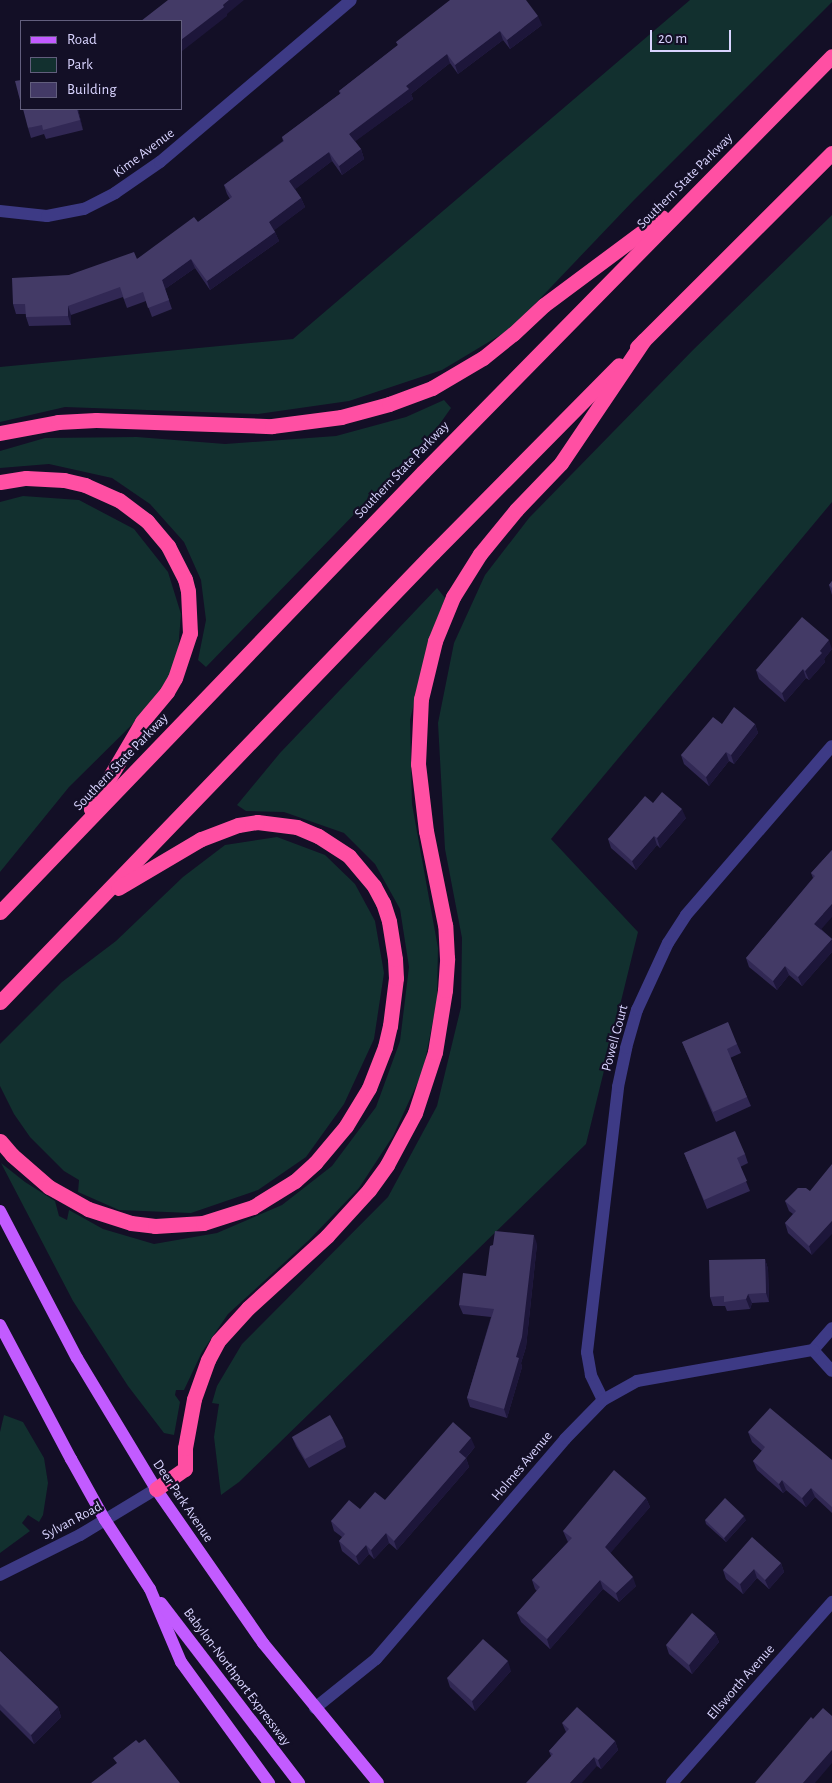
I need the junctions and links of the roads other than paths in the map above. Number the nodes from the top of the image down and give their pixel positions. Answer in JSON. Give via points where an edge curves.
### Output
{"nodes":[{"id":1,"x":351,"y":0,"type":"edge"},
{"id":2,"x":832,"y":56,"type":"edge"},
{"id":3,"x":832,"y":153,"type":"edge"},
{"id":4,"x":700,"y":189,"type":"junction"},
{"id":5,"x":0,"y":212,"type":"edge"},
{"id":6,"x":644,"y":340,"type":"junction"},
{"id":7,"x":0,"y":433,"type":"edge"},
{"id":8,"x":0,"y":482,"type":"edge"},
{"id":9,"x":832,"y":746,"type":"edge"},
{"id":10,"x":78,"y":831,"type":"junction"},
{"id":11,"x":101,"y":898,"type":"junction"},
{"id":12,"x":0,"y":912,"type":"edge"},
{"id":13,"x":0,"y":1002,"type":"edge"},
{"id":14,"x":0,"y":1141,"type":"edge"},
{"id":15,"x":0,"y":1210,"type":"edge"},
{"id":16,"x":0,"y":1325,"type":"edge"},
{"id":17,"x":832,"y":1328,"type":"edge"},
{"id":18,"x":813,"y":1350,"type":"junction"},
{"id":19,"x":832,"y":1371,"type":"edge"},
{"id":20,"x":603,"y":1400,"type":"junction"},
{"id":21,"x":156,"y":1489,"type":"junction"},
{"id":22,"x":106,"y":1520,"type":"junction"},
{"id":23,"x":0,"y":1575,"type":"edge"},
{"id":24,"x":150,"y":1589,"type":"junction"},
{"id":25,"x":832,"y":1602,"type":"edge"},
{"id":26,"x":315,"y":1708,"type":"junction"},
{"id":27,"x":269,"y":1783,"type":"edge"},
{"id":28,"x":299,"y":1783,"type":"edge"},
{"id":29,"x":378,"y":1783,"type":"edge"},
{"id":30,"x":672,"y":1783,"type":"edge"}],
"edges":[{"from":1,"to":5,"type":"street","name":"Kime Avenue","via":[[160,162],[115,193],[84,208],[47,216]]},
{"from":2,"to":4,"type":"highway","name":"Southern State Parkway"},
{"from":3,"to":6,"type":"highway"},
{"from":4,"to":7,"type":"highway","via":[[544,305],[483,358],[432,388],[389,404],[340,417],[272,426],[96,420],[58,422]]},
{"from":4,"to":10,"type":"highway","name":"Southern State Parkway"},
{"from":6,"to":11,"type":"highway","via":[[433,553]]},
{"from":6,"to":21,"type":"highway","via":[[561,463],[480,554],[453,597],[435,641],[421,699],[418,764],[426,831],[445,925],[447,958],[435,1052],[415,1113],[387,1165],[356,1205],[218,1341],[194,1399],[184,1469]]},
{"from":8,"to":10,"type":"highway","via":[[26,478],[64,480],[119,500],[147,521],[163,539],[177,562],[188,591],[190,633],[175,678],[142,722]]},
{"from":9,"to":20,"type":"street","name":"Powell Court","via":[[686,915],[661,958],[637,1010],[618,1087],[587,1352],[591,1374]]},
{"from":10,"to":12,"type":"highway","name":"Southern State Parkway"},
{"from":11,"to":13,"type":"highway"},
{"from":11,"to":14,"type":"highway","via":[[201,839],[238,825],[277,823],[333,844],[349,856],[374,886],[383,903],[392,939],[396,978],[394,1002],[385,1047],[377,1068],[346,1126],[295,1181],[253,1207],[203,1224],[155,1226],[132,1223],[88,1209],[49,1186]]},
{"from":15,"to":21,"type":"main road","name":"Deer Park Avenue","via":[[77,1358]]},
{"from":16,"to":22,"type":"main road"},
{"from":17,"to":18,"type":"street"},
{"from":18,"to":19,"type":"street"},
{"from":18,"to":20,"type":"street","name":"Holmes Avenue","via":[[637,1381]]},
{"from":20,"to":26,"type":"street","name":"Holmes Avenue","via":[[570,1432],[376,1659]]},
{"from":21,"to":22,"type":"street","name":"Sylvan Road"},
{"from":21,"to":26,"type":"main road","name":"Deer Park Avenue","via":[[253,1629]]},
{"from":22,"to":23,"type":"street","name":"Sylvan Road"},
{"from":22,"to":24,"type":"main road"},
{"from":24,"to":27,"type":"main road","via":[[181,1662]]},
{"from":24,"to":28,"type":"main road","name":"Babylon-Northport Expressway"},
{"from":25,"to":30,"type":"street","name":"Ellsworth Avenue"},
{"from":26,"to":29,"type":"main road","name":"Deer Park Avenue"}]}
